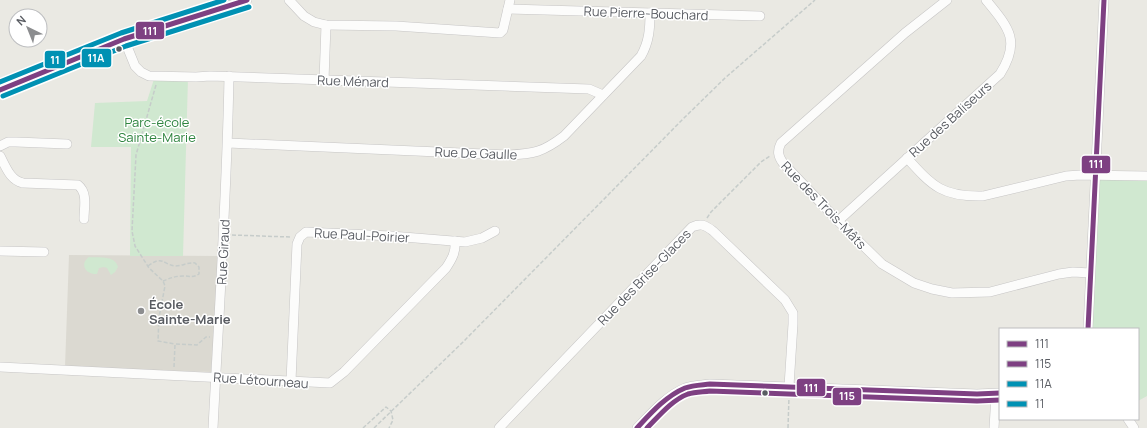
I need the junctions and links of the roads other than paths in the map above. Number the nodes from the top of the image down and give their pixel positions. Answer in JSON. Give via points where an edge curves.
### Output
{"nodes":[{"id":1,"x":247,"y":0,"type":"edge"},
{"id":2,"x":290,"y":0,"type":"edge"},
{"id":3,"x":947,"y":0,"type":"edge"},
{"id":4,"x":986,"y":0,"type":"edge"},
{"id":5,"x":1104,"y":0,"type":"edge"},
{"id":6,"x":509,"y":5,"type":"edge"},
{"id":7,"x":650,"y":13,"type":"junction"},
{"id":8,"x":760,"y":16,"type":"dead end"},
{"id":9,"x":326,"y":25,"type":"junction"},
{"id":10,"x":124,"y":39,"type":"junction"},
{"id":11,"x":229,"y":76,"type":"junction"},
{"id":12,"x":324,"y":80,"type":"junction"},
{"id":13,"x":0,"y":90,"type":"edge"},
{"id":14,"x":603,"y":94,"type":"junction"},
{"id":15,"x":228,"y":143,"type":"junction"},
{"id":16,"x":67,"y":144,"type":"dead end"},
{"id":17,"x":0,"y":146,"type":"edge"},
{"id":18,"x":0,"y":156,"type":"edge"},
{"id":19,"x":907,"y":158,"type":"junction"},
{"id":20,"x":1096,"y":175,"type":"junction"},
{"id":21,"x":1147,"y":176,"type":"edge"},
{"id":22,"x":84,"y":219,"type":"dead end"},
{"id":23,"x":838,"y":221,"type":"junction"},
{"id":24,"x":496,"y":231,"type":"dead end"},
{"id":25,"x":455,"y":241,"type":"junction"},
{"id":26,"x":0,"y":251,"type":"edge"},
{"id":27,"x":44,"y":252,"type":"dead end"},
{"id":28,"x":1090,"y":273,"type":"junction"},
{"id":29,"x":1088,"y":328,"type":"edge"},
{"id":30,"x":0,"y":367,"type":"edge"},
{"id":31,"x":216,"y":377,"type":"junction"},
{"id":32,"x":291,"y":381,"type":"junction"},
{"id":33,"x":789,"y":386,"type":"junction"},
{"id":34,"x":998,"y":393,"type":"edge"},
{"id":35,"x":213,"y":428,"type":"edge"},
{"id":36,"x":499,"y":428,"type":"edge"},
{"id":37,"x":637,"y":428,"type":"edge"},
{"id":38,"x":994,"y":428,"type":"edge"}],
"edges":[{"from":1,"to":10,"type":"street"},
{"from":2,"to":9,"type":"street","via":[[304,16]]},
{"from":3,"to":23,"type":"street","name":"Rue des Trois-Mâts","via":[[865,67],[781,142],[778,156],[783,163]]},
{"from":4,"to":19,"type":"street","name":"Rue des Baliseurs","via":[[1003,22],[1011,39],[1007,63],[988,86]]},
{"from":5,"to":20,"type":"street"},
{"from":6,"to":7,"type":"street","name":"Rue Pierre-Bouchard"},
{"from":6,"to":9,"type":"street","via":[[500,33],[396,26]]},
{"from":7,"to":8,"type":"street","name":"Rue Pierre-Bouchard"},
{"from":7,"to":14,"type":"street","name":"Rue De Gaulle","via":[[647,46],[630,69]]},
{"from":9,"to":12,"type":"street"},
{"from":10,"to":11,"type":"street","name":"Rue Ménard","via":[[135,66],[149,76]]},
{"from":10,"to":13,"type":"street"},
{"from":11,"to":12,"type":"street","name":"Rue Ménard"},
{"from":11,"to":15,"type":"street","name":"Rue Giraud"},
{"from":12,"to":14,"type":"street","name":"Rue Ménard","via":[[589,89]]},
{"from":14,"to":15,"type":"street","name":"Rue De Gaulle","via":[[558,140],[533,153]]},
{"from":15,"to":31,"type":"street","name":"Rue Giraud"},
{"from":16,"to":17,"type":"street","via":[[8,142]]},
{"from":18,"to":22,"type":"street","via":[[16,182],[78,185],[85,194]]},
{"from":19,"to":20,"type":"street","via":[[937,188],[944,192],[970,197],[1066,176]]},
{"from":19,"to":23,"type":"street","name":"Rue des Baliseurs"},
{"from":20,"to":21,"type":"street"},
{"from":20,"to":28,"type":"street"},
{"from":23,"to":28,"type":"street","name":"Rue des Trois-Mâts","via":[[882,264],[914,283],[932,289],[952,293],[990,292],[1059,274]]},
{"from":24,"to":25,"type":"street","name":"Rue Paul-Poirier","via":[[473,242]]},
{"from":25,"to":32,"type":"street","name":"Rue Létourneau","via":[[456,250],[446,268],[336,379],[322,384]]},
{"from":25,"to":32,"type":"street","name":"Rue Paul-Poirier","via":[[316,232],[306,232],[300,237],[297,244]]},
{"from":26,"to":27,"type":"street"},
{"from":28,"to":29,"type":"street"},
{"from":30,"to":31,"type":"street","name":"Rue Létourneau"},
{"from":31,"to":32,"type":"street","name":"Rue Létourneau"},
{"from":31,"to":35,"type":"street","name":"Rue Giraud"},
{"from":33,"to":34,"type":"street"},
{"from":33,"to":36,"type":"street","name":"Rue des Brise-Glaces","via":[[793,324],[790,306],[706,225],[699,224],[692,227]]},
{"from":33,"to":37,"type":"street","via":[[710,384],[686,388],[672,395]]},
{"from":34,"to":38,"type":"street"}]}
